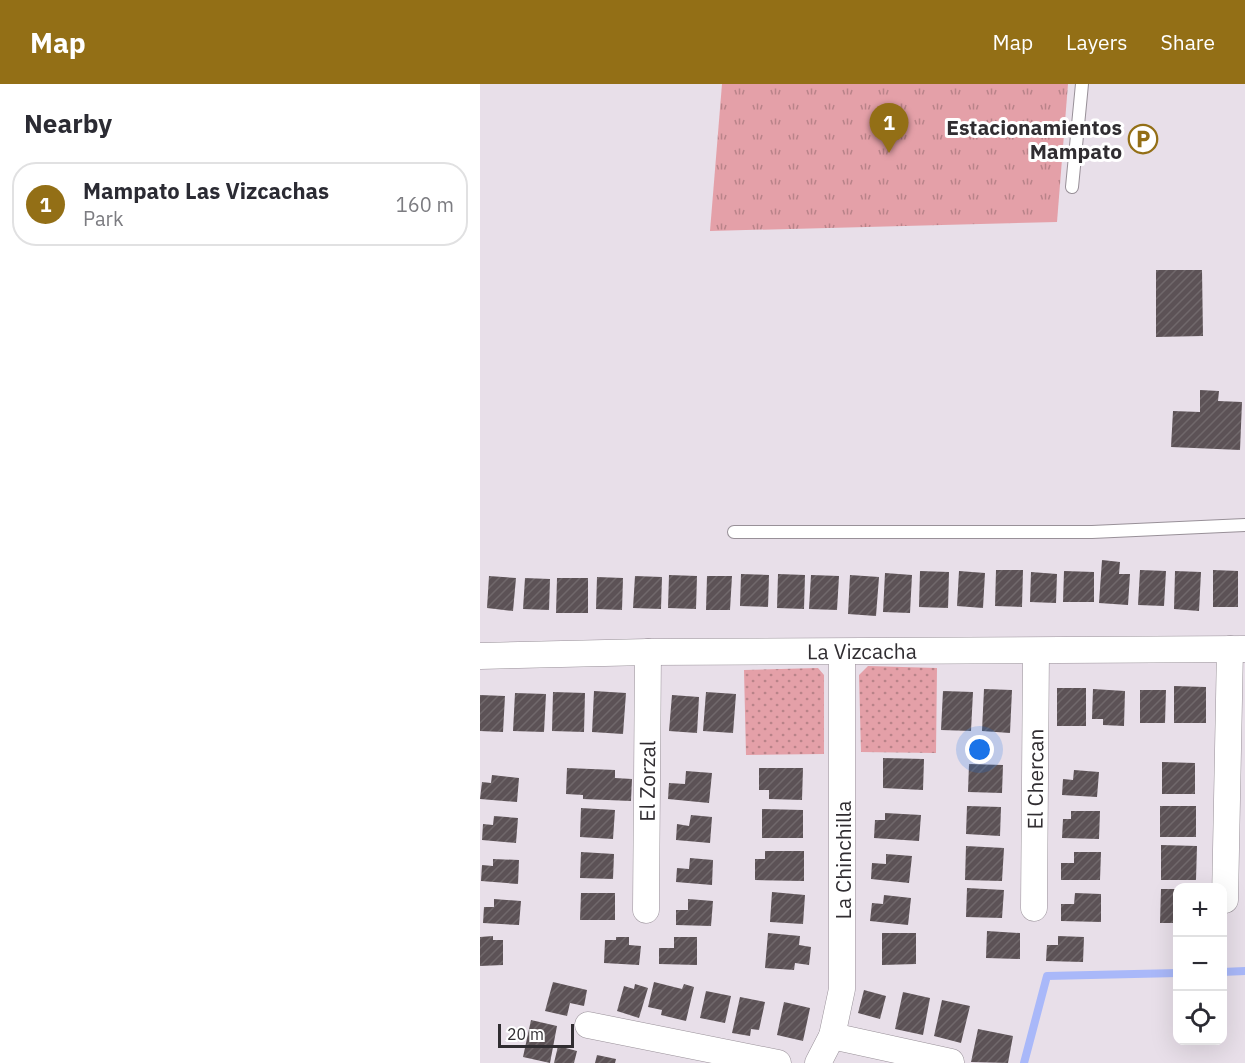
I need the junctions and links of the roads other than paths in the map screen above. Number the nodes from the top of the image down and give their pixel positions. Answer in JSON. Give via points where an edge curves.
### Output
{"nodes":[{"id":1,"x":1082,"y":84,"type":"edge"},
{"id":2,"x":1072,"y":187,"type":"dead end"},
{"id":3,"x":1245,"y":525,"type":"edge"},
{"id":4,"x":734,"y":532,"type":"dead end"},
{"id":5,"x":1238,"y":649,"type":"edge"},
{"id":6,"x":1036,"y":651,"type":"junction"},
{"id":7,"x":648,"y":652,"type":"junction"},
{"id":8,"x":842,"y":652,"type":"junction"},
{"id":9,"x":480,"y":656,"type":"edge"},
{"id":10,"x":1226,"y":883,"type":"edge"},
{"id":11,"x":1034,"y":908,"type":"dead end"},
{"id":12,"x":646,"y":910,"type":"dead end"},
{"id":13,"x":588,"y":1025,"type":"dead end"},
{"id":14,"x":832,"y":1036,"type":"junction"},
{"id":15,"x":951,"y":1062,"type":"edge"},
{"id":16,"x":778,"y":1063,"type":"edge"},
{"id":17,"x":818,"y":1063,"type":"edge"}],
"edges":[{"from":1,"to":2,"type":"lane"},
{"from":3,"to":4,"type":"lane","via":[[1092,532]]},
{"from":5,"to":6,"type":"street","name":"La Vizcacha"},
{"from":5,"to":10,"type":"street"},
{"from":6,"to":8,"type":"street","name":"La Vizcacha"},
{"from":6,"to":11,"type":"street","name":"El Chercan"},
{"from":7,"to":8,"type":"street","name":"La Vizcacha"},
{"from":7,"to":9,"type":"street","name":"La Vizcacha"},
{"from":7,"to":12,"type":"street","name":"El Zorzal"},
{"from":8,"to":14,"type":"street","name":"La Chinchilla","via":[[844,962]]},
{"from":13,"to":16,"type":"street"},
{"from":14,"to":15,"type":"street"},
{"from":14,"to":17,"type":"street","name":"La Chinchilla"}]}
